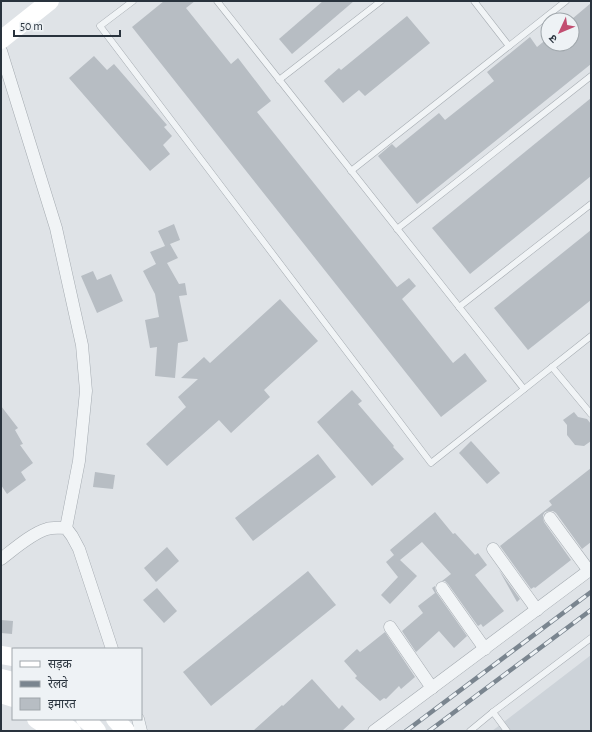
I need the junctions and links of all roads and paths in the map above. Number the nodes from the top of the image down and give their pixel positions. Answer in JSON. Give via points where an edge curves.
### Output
{"nodes":[{"id":1,"x":30,"y":1,"type":"edge"},
{"id":2,"x":50,"y":1,"type":"edge"},
{"id":3,"x":133,"y":1,"type":"edge"},
{"id":4,"x":216,"y":1,"type":"edge"},
{"id":5,"x":381,"y":1,"type":"edge"},
{"id":6,"x":474,"y":1,"type":"edge"},
{"id":7,"x":566,"y":1,"type":"edge"},
{"id":8,"x":1,"y":24,"type":"edge"},
{"id":9,"x":1,"y":40,"type":"edge"},
{"id":10,"x":509,"y":46,"type":"junction"},
{"id":11,"x":1,"y":51,"type":"edge"},
{"id":12,"x":591,"y":76,"type":"edge"},
{"id":13,"x":279,"y":80,"type":"junction"},
{"id":14,"x":351,"y":171,"type":"junction"},
{"id":15,"x":591,"y":204,"type":"edge"},
{"id":16,"x":397,"y":229,"type":"junction"},
{"id":17,"x":459,"y":307,"type":"junction"},
{"id":18,"x":591,"y":336,"type":"edge"},
{"id":19,"x":552,"y":367,"type":"junction"},
{"id":20,"x":524,"y":389,"type":"junction"},
{"id":21,"x":591,"y":414,"type":"edge"},
{"id":22,"x":550,"y":518,"type":"dead end"},
{"id":23,"x":66,"y":528,"type":"junction"},
{"id":24,"x":493,"y":549,"type":"dead end"},
{"id":25,"x":2,"y":554,"type":"edge"},
{"id":26,"x":590,"y":570,"type":"edge"},
{"id":27,"x":442,"y":588,"type":"dead end"},
{"id":28,"x":537,"y":610,"type":"junction"},
{"id":29,"x":390,"y":627,"type":"dead end"},
{"id":30,"x":591,"y":638,"type":"edge"},
{"id":31,"x":112,"y":648,"type":"edge"},
{"id":32,"x":485,"y":649,"type":"junction"},
{"id":33,"x":1,"y":655,"type":"edge"},
{"id":34,"x":12,"y":657,"type":"edge"},
{"id":35,"x":1,"y":678,"type":"edge"},
{"id":36,"x":12,"y":681,"type":"edge"},
{"id":37,"x":432,"y":688,"type":"junction"},
{"id":38,"x":1,"y":694,"type":"edge"},
{"id":39,"x":12,"y":698,"type":"edge"},
{"id":40,"x":1,"y":705,"type":"edge"},
{"id":41,"x":12,"y":708,"type":"edge"},
{"id":42,"x":493,"y":712,"type":"junction"},
{"id":43,"x":38,"y":720,"type":"edge"},
{"id":44,"x":58,"y":720,"type":"edge"},
{"id":45,"x":86,"y":720,"type":"edge"},
{"id":46,"x":116,"y":720,"type":"edge"},
{"id":47,"x":138,"y":720,"type":"edge"},
{"id":48,"x":54,"y":731,"type":"edge"},
{"id":49,"x":72,"y":731,"type":"edge"},
{"id":50,"x":97,"y":731,"type":"edge"},
{"id":51,"x":126,"y":731,"type":"edge"},
{"id":52,"x":141,"y":731,"type":"edge"},
{"id":53,"x":374,"y":731,"type":"edge"},
{"id":54,"x":470,"y":731,"type":"edge"},
{"id":55,"x":507,"y":731,"type":"edge"}],
"edges":[{"from":1,"to":8,"type":"street"},
{"from":2,"to":9,"type":"street"},
{"from":3,"to":20,"type":"lane","via":[[100,26],[431,463]]},
{"from":4,"to":13,"type":"lane"},
{"from":5,"to":13,"type":"lane"},
{"from":6,"to":10,"type":"lane"},
{"from":7,"to":10,"type":"lane"},
{"from":10,"to":14,"type":"lane"},
{"from":11,"to":23,"type":"street","via":[[56,228],[82,345],[86,391],[79,461]]},
{"from":12,"to":16,"type":"lane"},
{"from":13,"to":14,"type":"lane"},
{"from":14,"to":16,"type":"lane"},
{"from":15,"to":17,"type":"lane"},
{"from":16,"to":17,"type":"lane"},
{"from":17,"to":20,"type":"lane"},
{"from":18,"to":19,"type":"lane"},
{"from":19,"to":20,"type":"lane"},
{"from":19,"to":21,"type":"lane"},
{"from":22,"to":26,"type":"street"},
{"from":23,"to":25,"type":"street","via":[[46,529]]},
{"from":23,"to":31,"type":"street","via":[[78,549]]},
{"from":24,"to":28,"type":"street"},
{"from":26,"to":28,"type":"street"},
{"from":27,"to":32,"type":"street"},
{"from":28,"to":32,"type":"street"},
{"from":29,"to":37,"type":"street"},
{"from":30,"to":42,"type":"lane"},
{"from":32,"to":37,"type":"street"},
{"from":33,"to":34,"type":"street"},
{"from":35,"to":36,"type":"street"},
{"from":37,"to":53,"type":"street"},
{"from":38,"to":39,"type":"street"},
{"from":40,"to":41,"type":"street"},
{"from":42,"to":54,"type":"lane"},
{"from":42,"to":55,"type":"lane"},
{"from":43,"to":48,"type":"street"},
{"from":44,"to":49,"type":"street"},
{"from":45,"to":50,"type":"street"},
{"from":46,"to":51,"type":"street"},
{"from":47,"to":52,"type":"street"}]}
